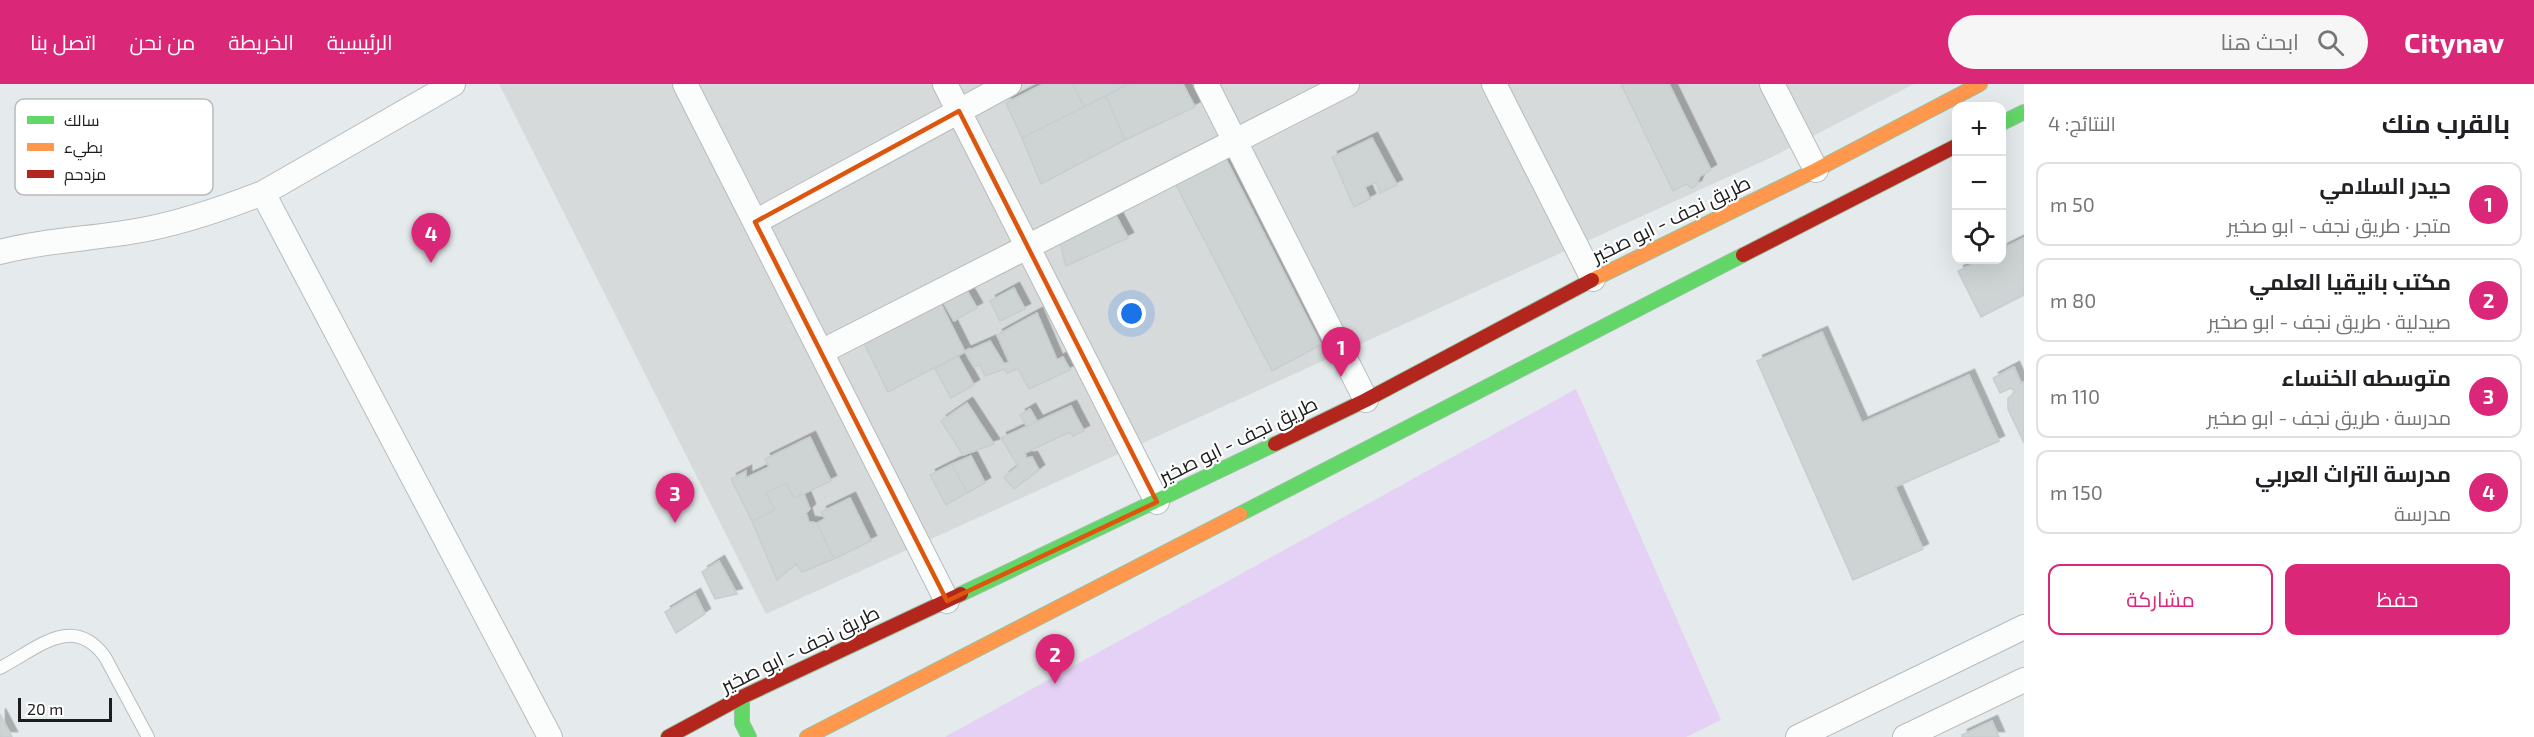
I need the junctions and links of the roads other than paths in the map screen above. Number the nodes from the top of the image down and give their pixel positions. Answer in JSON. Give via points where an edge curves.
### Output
{"nodes":[{"id":1,"x":453,"y":84,"type":"edge"},
{"id":2,"x":685,"y":84,"type":"edge"},
{"id":3,"x":945,"y":84,"type":"edge"},
{"id":4,"x":1009,"y":84,"type":"edge"},
{"id":5,"x":1206,"y":84,"type":"edge"},
{"id":6,"x":1347,"y":84,"type":"edge"},
{"id":7,"x":1494,"y":84,"type":"edge"},
{"id":8,"x":1772,"y":84,"type":"edge"},
{"id":9,"x":1980,"y":84,"type":"edge"},
{"id":10,"x":959,"y":111,"type":"junction"},
{"id":11,"x":2024,"y":112,"type":"edge"},
{"id":12,"x":2006,"y":121,"type":"edge"},
{"id":13,"x":1235,"y":141,"type":"junction"},
{"id":14,"x":1952,"y":149,"type":"edge"},
{"id":15,"x":1816,"y":170,"type":"junction"},
{"id":16,"x":263,"y":193,"type":"junction"},
{"id":17,"x":755,"y":222,"type":"junction"},
{"id":18,"x":1028,"y":247,"type":"junction"},
{"id":19,"x":0,"y":252,"type":"edge"},
{"id":20,"x":1593,"y":279,"type":"junction"},
{"id":21,"x":821,"y":352,"type":"junction"},
{"id":22,"x":1366,"y":400,"type":"junction"},
{"id":23,"x":1157,"y":501,"type":"junction"},
{"id":24,"x":947,"y":601,"type":"junction"},
{"id":25,"x":2024,"y":627,"type":"edge"},
{"id":26,"x":0,"y":668,"type":"edge"},
{"id":27,"x":2024,"y":680,"type":"edge"},
{"id":28,"x":742,"y":697,"type":"junction"},
{"id":29,"x":1921,"y":734,"type":"edge"},
{"id":30,"x":148,"y":737,"type":"edge"},
{"id":31,"x":550,"y":737,"type":"edge"},
{"id":32,"x":668,"y":737,"type":"edge"},
{"id":33,"x":749,"y":737,"type":"edge"},
{"id":34,"x":807,"y":737,"type":"edge"},
{"id":35,"x":1798,"y":737,"type":"edge"}],
"edges":[{"from":1,"to":16,"type":"street"},
{"from":2,"to":17,"type":"street"},
{"from":3,"to":10,"type":"street"},
{"from":4,"to":10,"type":"street"},
{"from":5,"to":13,"type":"street"},
{"from":6,"to":13,"type":"street"},
{"from":7,"to":20,"type":"street"},
{"from":8,"to":15,"type":"street"},
{"from":9,"to":15,"type":"highway","name":"طريق نجف - ابو صخير"},
{"from":10,"to":17,"type":"street"},
{"from":10,"to":18,"type":"street"},
{"from":11,"to":12,"type":"highway"},
{"from":13,"to":18,"type":"street"},
{"from":13,"to":22,"type":"street"},
{"from":14,"to":34,"type":"highway"},
{"from":15,"to":20,"type":"highway","name":"طريق نجف - ابو صخير"},
{"from":16,"to":19,"type":"street","via":[[138,231]]},
{"from":16,"to":31,"type":"street"},
{"from":17,"to":21,"type":"street"},
{"from":18,"to":21,"type":"street"},
{"from":18,"to":23,"type":"street"},
{"from":20,"to":22,"type":"highway","name":"طريق نجف - ابو صخير"},
{"from":21,"to":24,"type":"street"},
{"from":22,"to":23,"type":"highway","name":"طريق نجف - ابو صخير"},
{"from":23,"to":24,"type":"highway","name":"طريق نجف - ابو صخير"},
{"from":24,"to":28,"type":"highway","name":"طريق نجف - ابو صخير"},
{"from":25,"to":35,"type":"street"},
{"from":26,"to":30,"type":"lane","via":[[58,637],[83,636],[105,657]]},
{"from":27,"to":29,"type":"street"},
{"from":28,"to":32,"type":"highway","name":"طريق نجف - ابو صخير"},
{"from":28,"to":33,"type":"highway","via":[[740,715]]}]}
